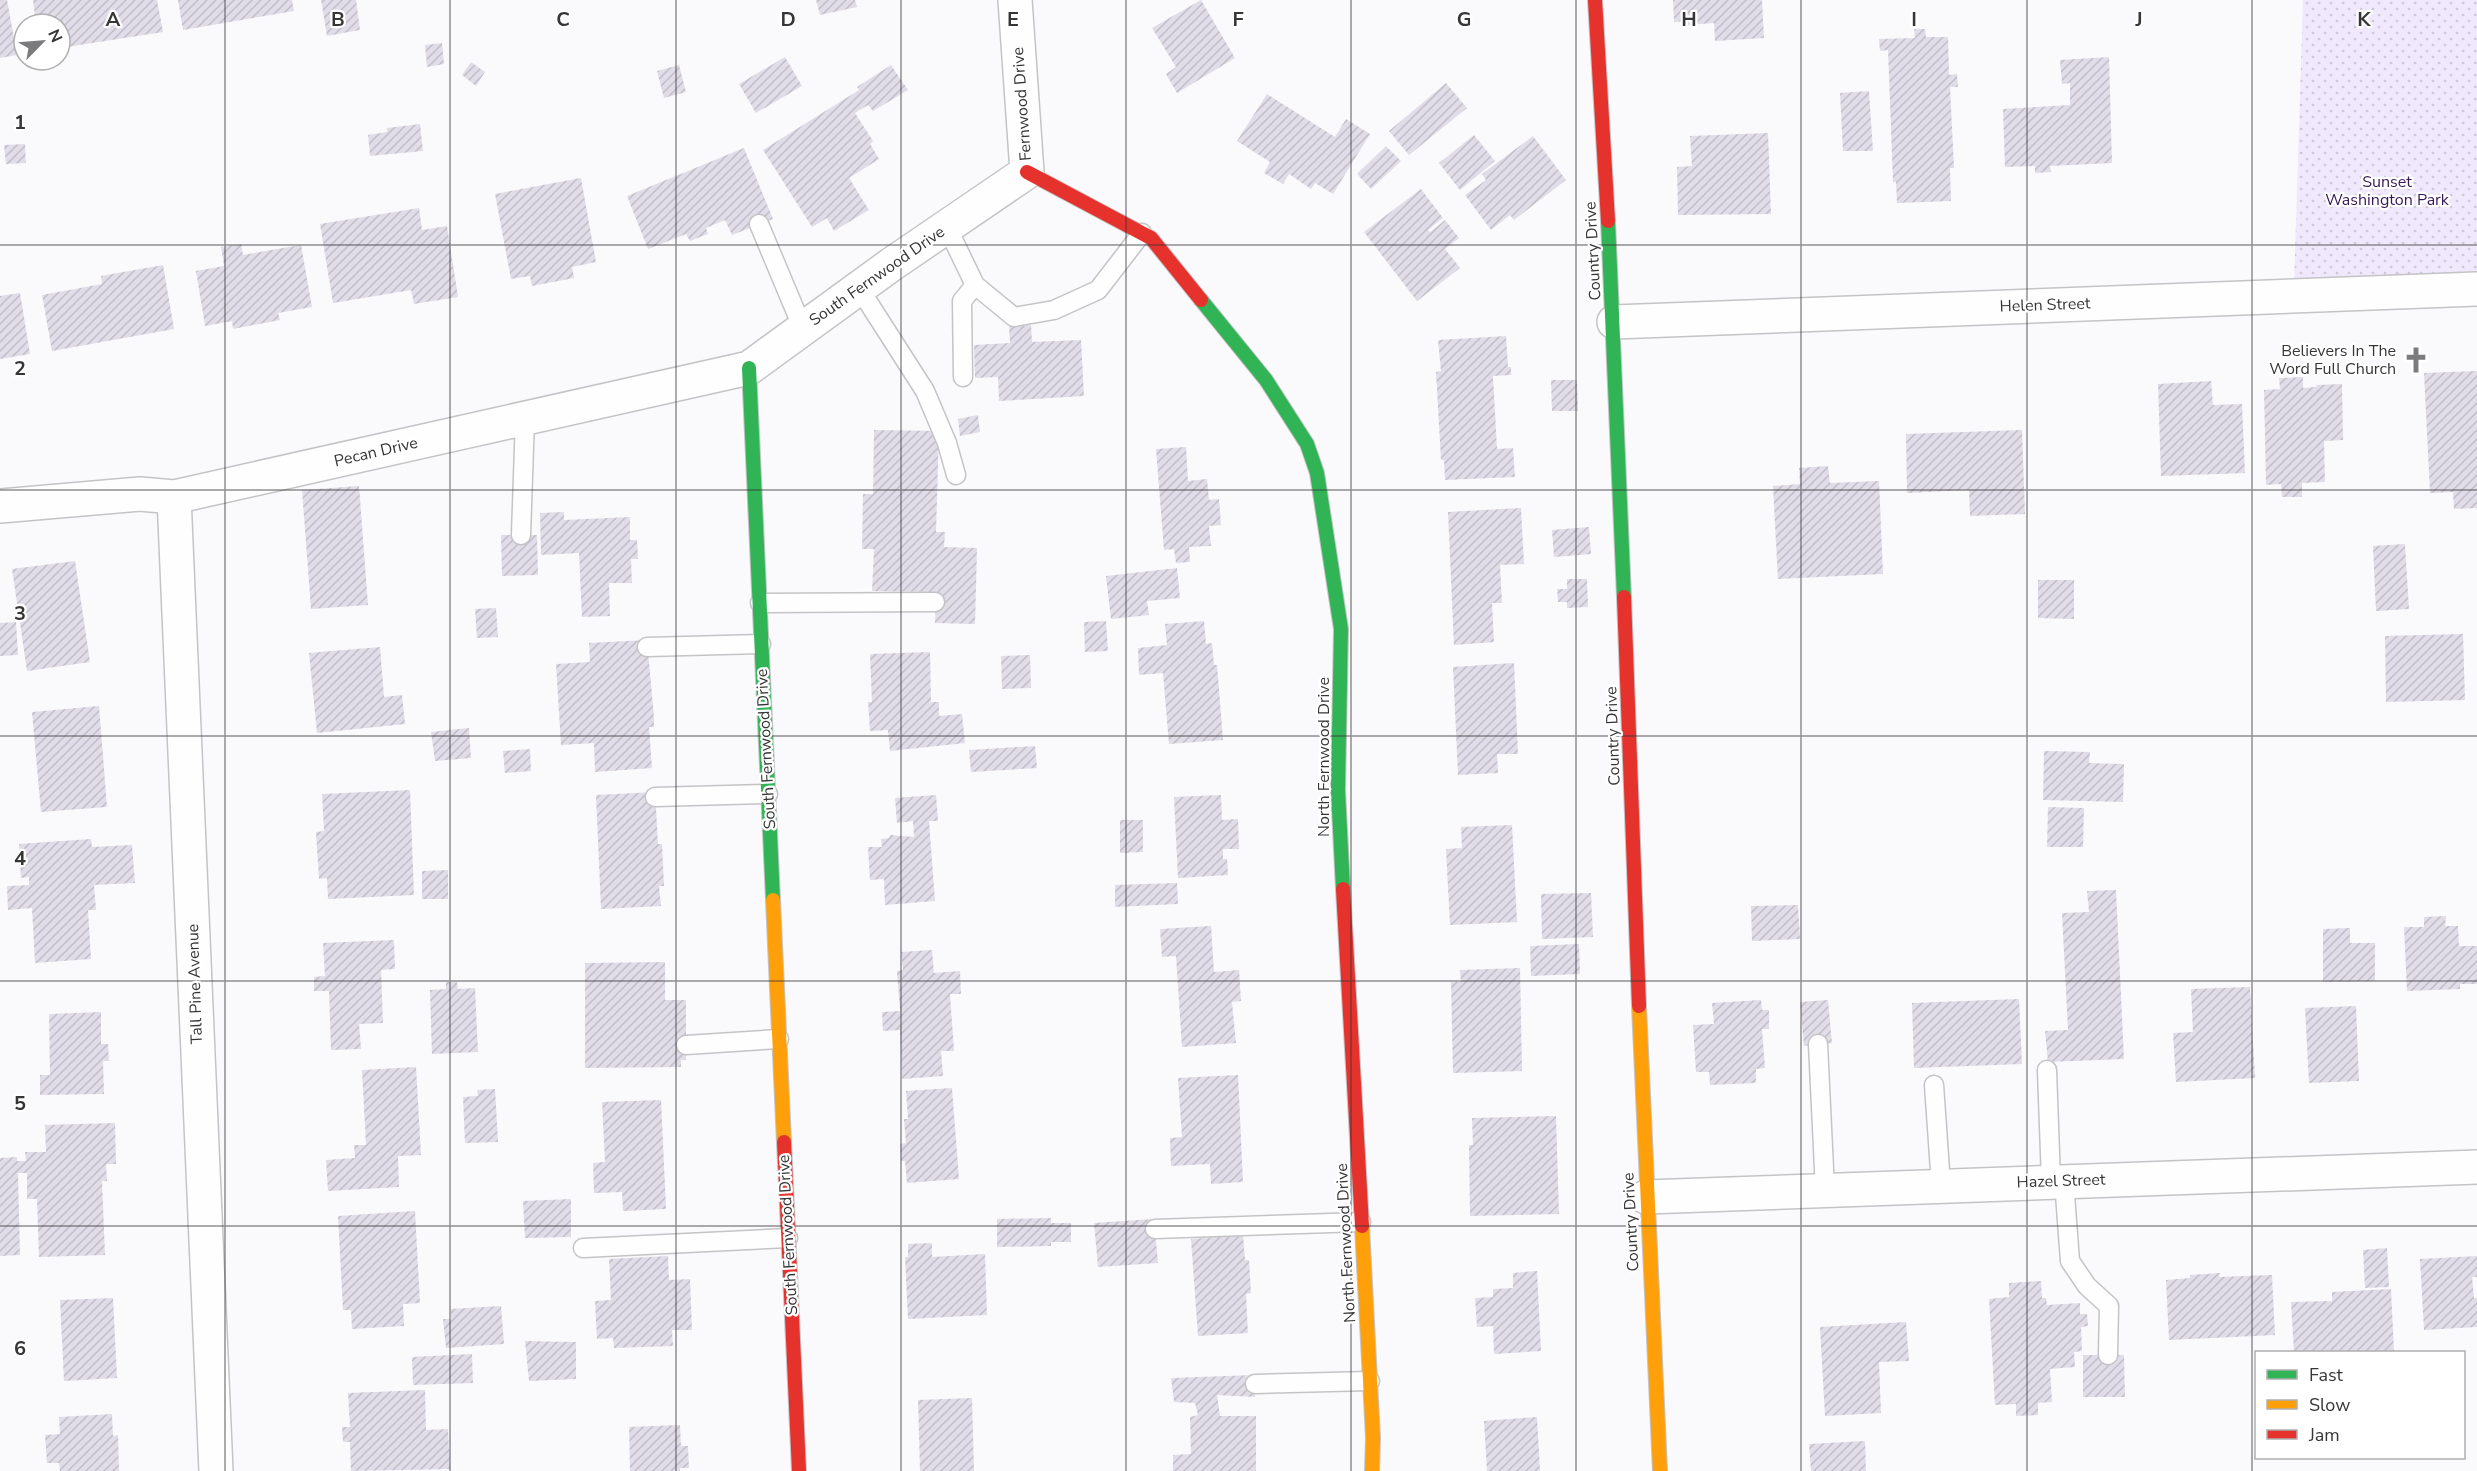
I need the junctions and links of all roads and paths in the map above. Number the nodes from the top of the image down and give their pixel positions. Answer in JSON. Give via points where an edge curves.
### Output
{"nodes":[{"id":1,"x":1015,"y":0,"type":"edge"},
{"id":2,"x":1594,"y":0,"type":"edge"},
{"id":3,"x":1027,"y":172,"type":"junction"},
{"id":4,"x":759,"y":224,"type":"dead end"},
{"id":5,"x":947,"y":227,"type":"junction"},
{"id":6,"x":1142,"y":233,"type":"junction"},
{"id":7,"x":975,"y":285,"type":"junction"},
{"id":8,"x":859,"y":288,"type":"junction"},
{"id":9,"x":2477,"y":289,"type":"edge"},
{"id":10,"x":1614,"y":322,"type":"junction"},
{"id":11,"x":802,"y":329,"type":"junction"},
{"id":12,"x":748,"y":368,"type":"junction"},
{"id":13,"x":963,"y":377,"type":"dead end"},
{"id":14,"x":525,"y":418,"type":"junction"},
{"id":15,"x":956,"y":475,"type":"dead end"},
{"id":16,"x":174,"y":497,"type":"junction"},
{"id":17,"x":0,"y":506,"type":"edge"},
{"id":18,"x":521,"y":535,"type":"dead end"},
{"id":19,"x":935,"y":602,"type":"dead end"},
{"id":20,"x":760,"y":603,"type":"junction"},
{"id":21,"x":761,"y":644,"type":"junction"},
{"id":22,"x":647,"y":647,"type":"dead end"},
{"id":23,"x":768,"y":794,"type":"junction"},
{"id":24,"x":656,"y":797,"type":"dead end"},
{"id":25,"x":779,"y":1040,"type":"junction"},
{"id":26,"x":1818,"y":1044,"type":"dead end"},
{"id":27,"x":686,"y":1045,"type":"dead end"},
{"id":28,"x":2047,"y":1070,"type":"dead end"},
{"id":29,"x":1935,"y":1085,"type":"dead end"},
{"id":30,"x":2477,"y":1167,"type":"edge"},
{"id":31,"x":2058,"y":1181,"type":"junction"},
{"id":32,"x":1941,"y":1185,"type":"junction"},
{"id":33,"x":1825,"y":1190,"type":"junction"},
{"id":34,"x":1646,"y":1197,"type":"junction"},
{"id":35,"x":1361,"y":1222,"type":"junction"},
{"id":36,"x":1155,"y":1228,"type":"dead end"},
{"id":37,"x":788,"y":1238,"type":"junction"},
{"id":38,"x":583,"y":1248,"type":"dead end"},
{"id":39,"x":2108,"y":1355,"type":"dead end"},
{"id":40,"x":1370,"y":1381,"type":"junction"},
{"id":41,"x":1255,"y":1384,"type":"dead end"},
{"id":42,"x":216,"y":1471,"type":"edge"},
{"id":43,"x":799,"y":1471,"type":"edge"},
{"id":44,"x":1372,"y":1471,"type":"edge"},
{"id":45,"x":1660,"y":1471,"type":"edge"}],
"edges":[{"from":1,"to":3,"type":"street","name":"Fernwood Drive"},
{"from":2,"to":10,"type":"street","name":"Country Drive"},
{"from":3,"to":5,"type":"street","name":"South Fernwood Drive"},
{"from":3,"to":6,"type":"street","name":"North Fernwood Drive"},
{"from":4,"to":11,"type":"lane"},
{"from":5,"to":7,"type":"lane"},
{"from":5,"to":8,"type":"street","name":"South Fernwood Drive"},
{"from":6,"to":7,"type":"lane","via":[[1098,290],[1054,310],[1014,317]]},
{"from":6,"to":35,"type":"street","name":"North Fernwood Drive","via":[[1151,238],[1266,380],[1307,444],[1317,473],[1341,629],[1338,790]]},
{"from":7,"to":13,"type":"lane","via":[[962,301]]},
{"from":8,"to":11,"type":"street","name":"South Fernwood Drive"},
{"from":8,"to":15,"type":"lane","via":[[925,391]]},
{"from":9,"to":10,"type":"street","name":"Helen Street"},
{"from":10,"to":34,"type":"street","name":"Country Drive"},
{"from":11,"to":12,"type":"street","name":"South Fernwood Drive"},
{"from":12,"to":14,"type":"street","name":"Pecan Drive"},
{"from":12,"to":20,"type":"street","name":"South Fernwood Drive"},
{"from":14,"to":16,"type":"street","name":"Pecan Drive"},
{"from":14,"to":18,"type":"lane"},
{"from":16,"to":17,"type":"street","name":"Pecan Drive","via":[[140,494]]},
{"from":16,"to":42,"type":"street","name":"Tall Pine Avenue"},
{"from":19,"to":20,"type":"lane"},
{"from":20,"to":21,"type":"street","name":"South Fernwood Drive"},
{"from":21,"to":22,"type":"lane"},
{"from":21,"to":23,"type":"street","name":"South Fernwood Drive"},
{"from":23,"to":24,"type":"lane"},
{"from":23,"to":25,"type":"street","name":"South Fernwood Drive"},
{"from":25,"to":27,"type":"lane"},
{"from":25,"to":37,"type":"street","name":"South Fernwood Drive"},
{"from":26,"to":33,"type":"lane"},
{"from":28,"to":31,"type":"lane"},
{"from":29,"to":32,"type":"lane"},
{"from":30,"to":31,"type":"street","name":"Hazel Street"},
{"from":31,"to":32,"type":"street","name":"Hazel Street"},
{"from":31,"to":39,"type":"lane","via":[[2070,1261],[2086,1286],[2109,1306]]},
{"from":32,"to":33,"type":"street","name":"Hazel Street"},
{"from":33,"to":34,"type":"street","name":"Hazel Street"},
{"from":34,"to":45,"type":"street","name":"Country Drive"},
{"from":35,"to":36,"type":"lane"},
{"from":35,"to":40,"type":"street","name":"North Fernwood Drive"},
{"from":37,"to":38,"type":"lane"},
{"from":37,"to":43,"type":"street","name":"South Fernwood Drive"},
{"from":40,"to":41,"type":"lane"},
{"from":40,"to":44,"type":"street","name":"North Fernwood Drive"}]}
